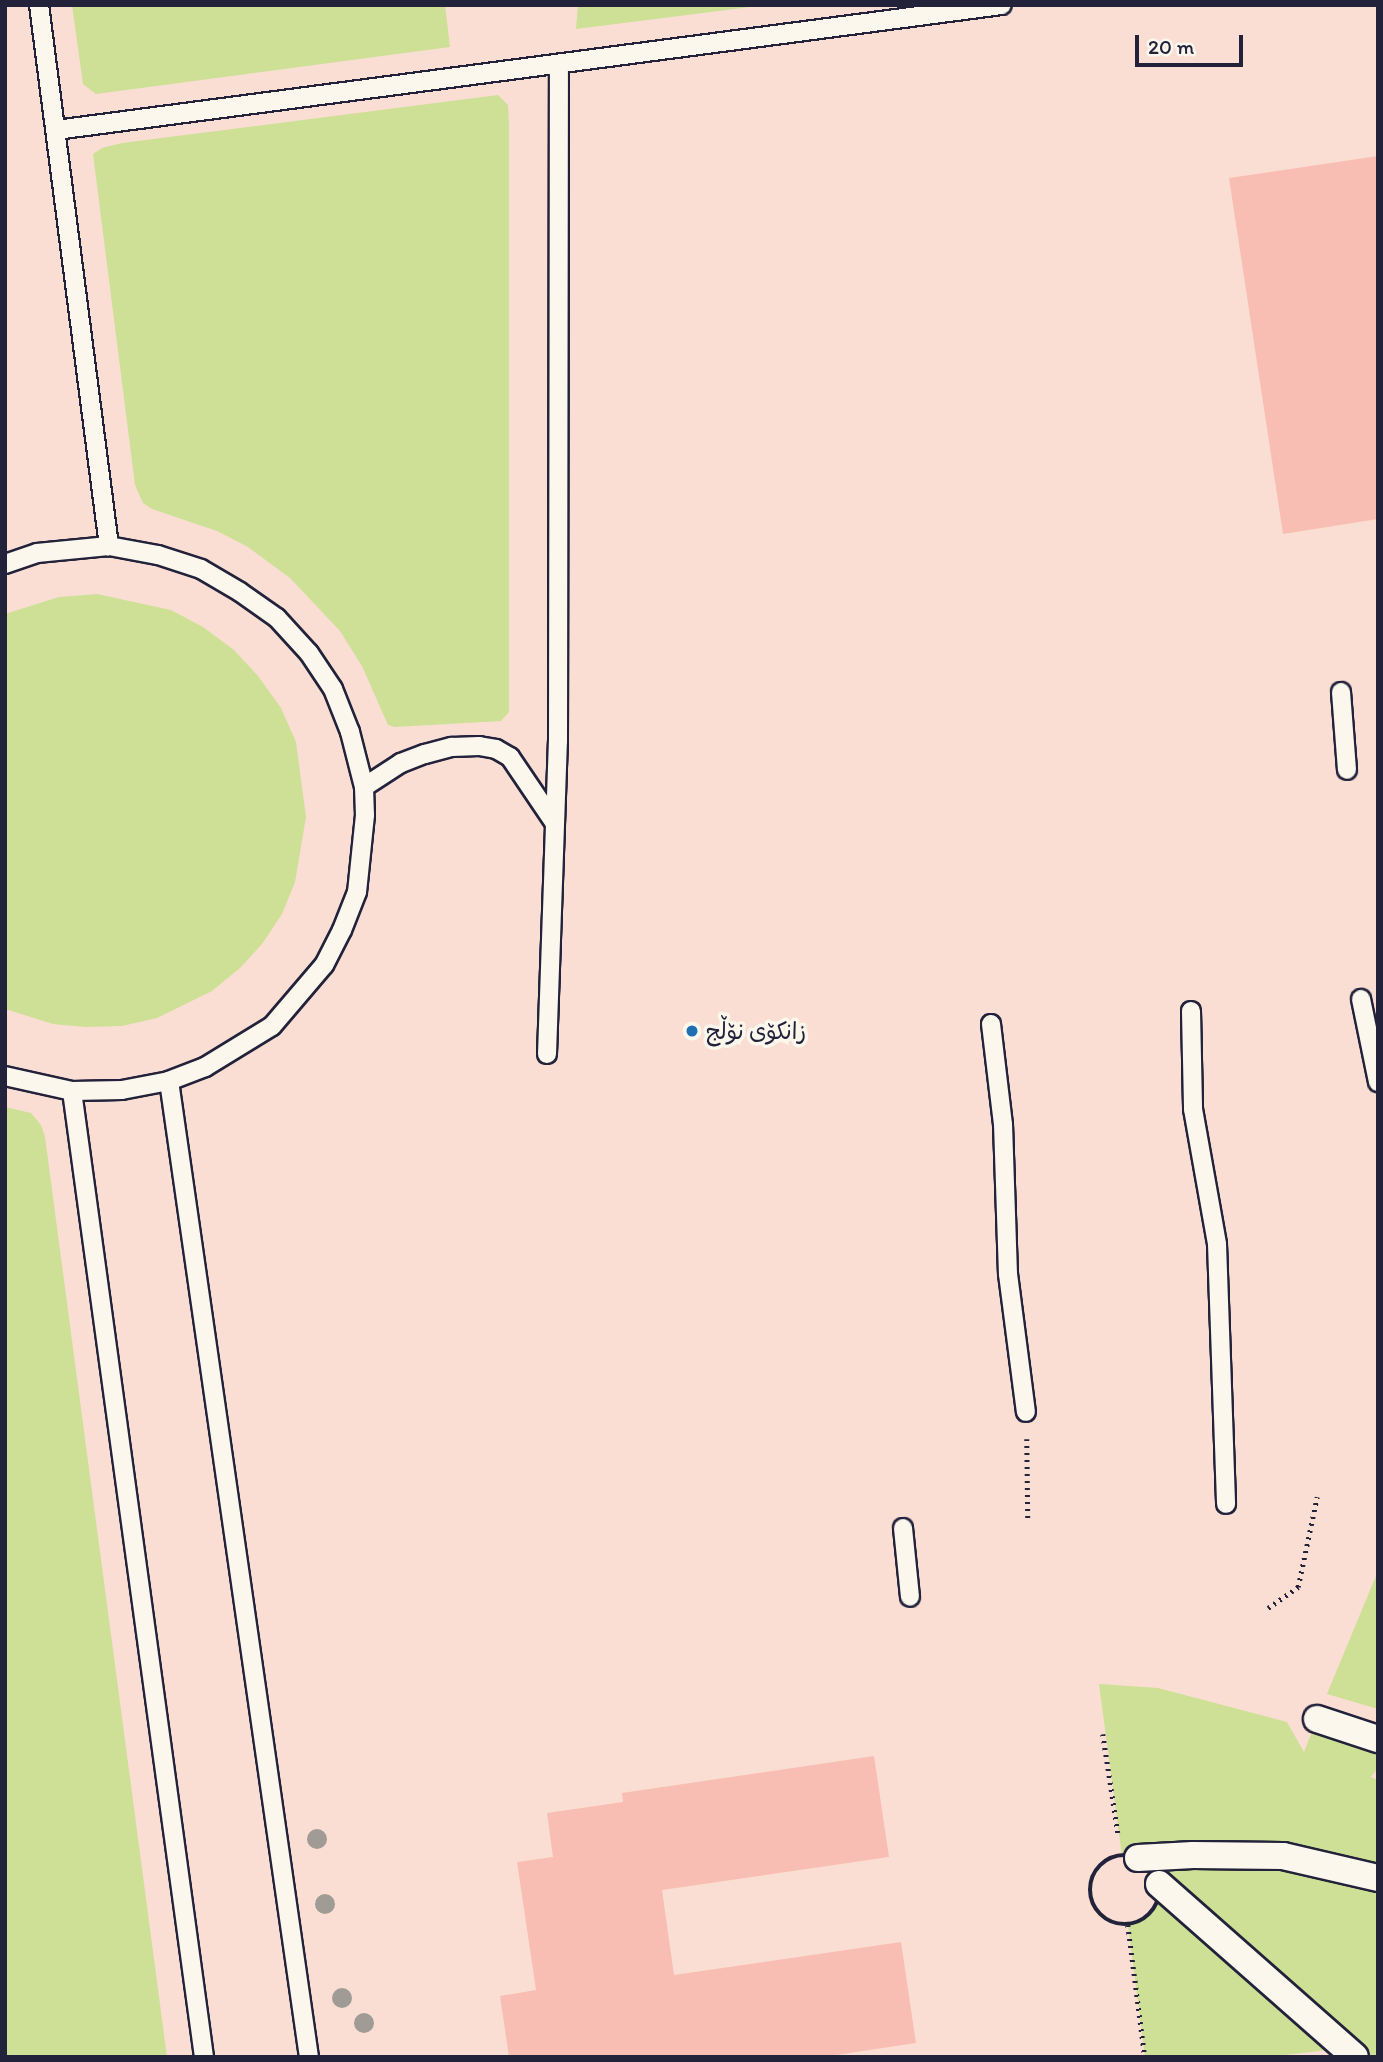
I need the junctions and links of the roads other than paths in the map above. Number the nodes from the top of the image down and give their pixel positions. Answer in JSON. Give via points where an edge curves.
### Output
{"nodes":[{"id":1,"x":39,"y":5,"type":"edge"},
{"id":2,"x":1002,"y":5,"type":"edge"},
{"id":3,"x":559,"y":64,"type":"junction"},
{"id":4,"x":56,"y":130,"type":"junction"},
{"id":5,"x":109,"y":546,"type":"junction"},
{"id":6,"x":5,"y":564,"type":"edge"},
{"id":7,"x":1341,"y":691,"type":"dead end"},
{"id":8,"x":1346,"y":770,"type":"dead end"},
{"id":9,"x":363,"y":787,"type":"junction"},
{"id":10,"x":554,"y":822,"type":"junction"},
{"id":11,"x":1361,"y":999,"type":"dead end"},
{"id":12,"x":1191,"y":1011,"type":"dead end"},
{"id":13,"x":991,"y":1024,"type":"dead end"},
{"id":14,"x":547,"y":1055,"type":"dead end"},
{"id":15,"x":5,"y":1076,"type":"edge"},
{"id":16,"x":169,"y":1081,"type":"junction"},
{"id":17,"x":1378,"y":1083,"type":"edge"},
{"id":18,"x":72,"y":1090,"type":"junction"},
{"id":19,"x":1026,"y":1412,"type":"road end"},
{"id":20,"x":1226,"y":1504,"type":"dead end"},
{"id":21,"x":903,"y":1528,"type":"dead end"},
{"id":22,"x":910,"y":1597,"type":"dead end"},
{"id":23,"x":1317,"y":1719,"type":"dead end"},
{"id":24,"x":1378,"y":1739,"type":"edge"},
{"id":25,"x":1130,"y":1857,"type":"road end"},
{"id":26,"x":1378,"y":1878,"type":"edge"},
{"id":27,"x":1158,"y":1884,"type":"road end"},
{"id":28,"x":204,"y":2057,"type":"edge"},
{"id":29,"x":309,"y":2057,"type":"edge"},
{"id":30,"x":1355,"y":2057,"type":"edge"}],
"edges":[{"from":1,"to":4,"type":"lane"},
{"from":2,"to":3,"type":"lane"},
{"from":3,"to":4,"type":"lane"},
{"from":3,"to":10,"type":"lane"},
{"from":4,"to":5,"type":"lane"},
{"from":5,"to":6,"type":"lane","via":[[37,553]]},
{"from":5,"to":9,"type":"lane","via":[[201,569],[277,618],[333,689],[350,732]]},
{"from":7,"to":8,"type":"lane"},
{"from":9,"to":10,"type":"lane","via":[[425,754],[452,747],[496,749],[510,757]]},
{"from":9,"to":16,"type":"lane","via":[[363,854],[357,892],[324,965],[272,1026],[205,1067]]},
{"from":10,"to":14,"type":"lane"},
{"from":11,"to":17,"type":"lane"},
{"from":12,"to":20,"type":"lane","via":[[1193,1109],[1217,1244]]},
{"from":13,"to":19,"type":"lane","via":[[1003,1124],[1008,1274]]},
{"from":15,"to":18,"type":"lane"},
{"from":16,"to":18,"type":"lane","via":[[122,1090]]},
{"from":16,"to":29,"type":"lane"},
{"from":18,"to":28,"type":"lane"},
{"from":21,"to":22,"type":"lane"},
{"from":23,"to":24,"type":"street"},
{"from":25,"to":26,"type":"street","via":[[1283,1856]]},
{"from":27,"to":30,"type":"street"}]}
